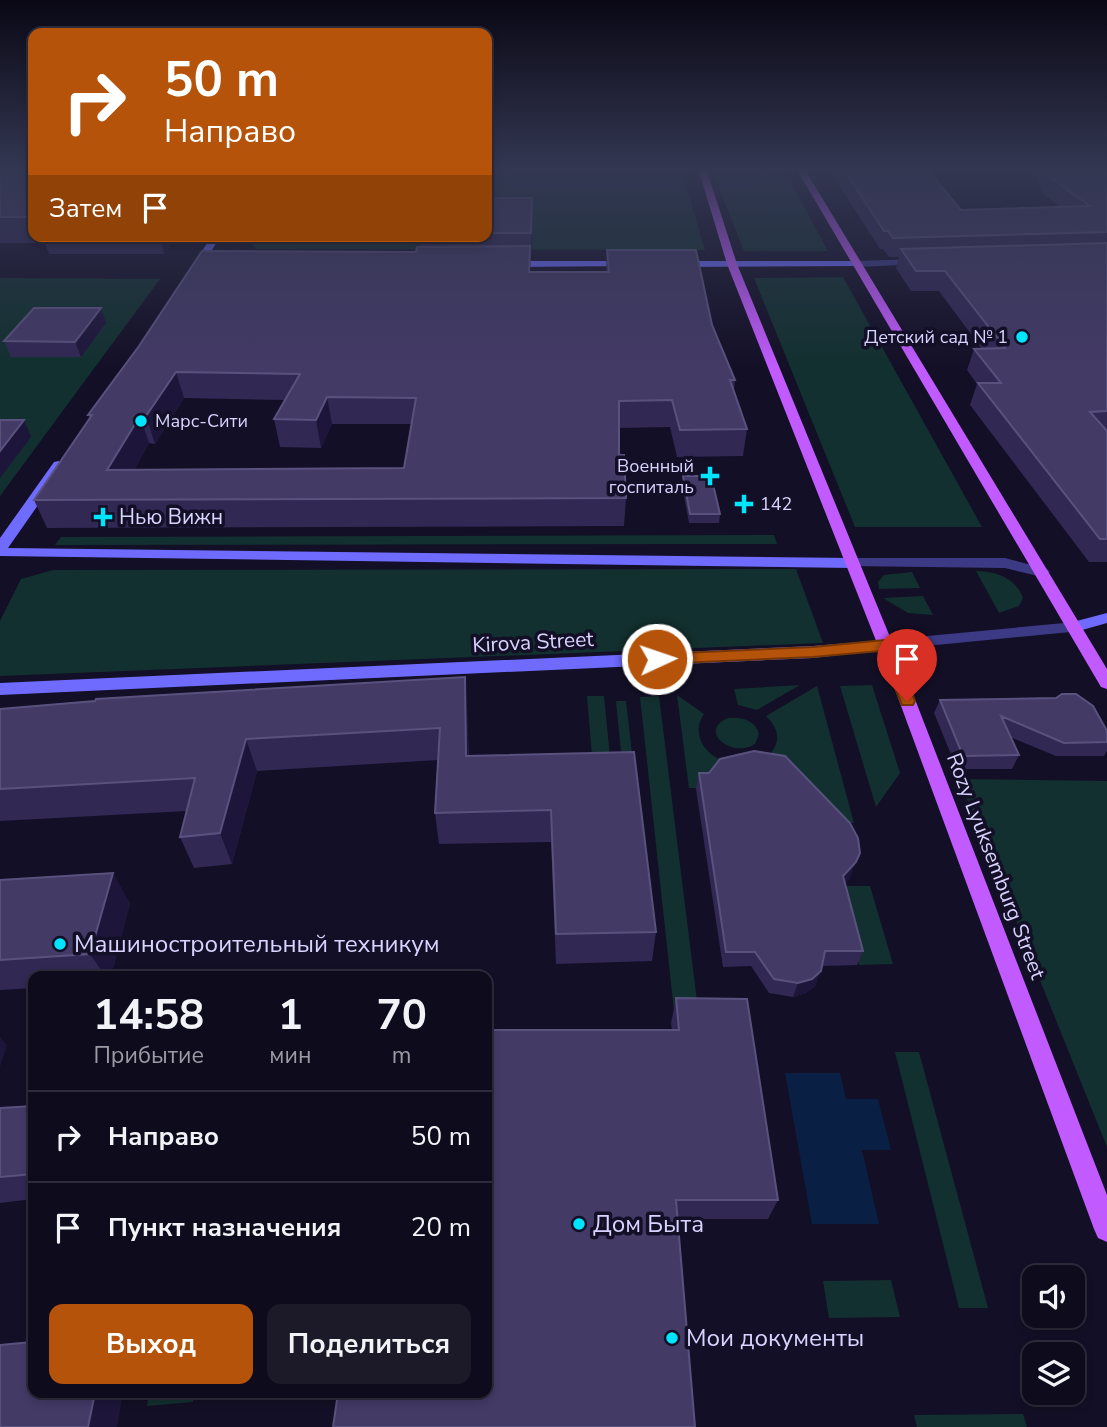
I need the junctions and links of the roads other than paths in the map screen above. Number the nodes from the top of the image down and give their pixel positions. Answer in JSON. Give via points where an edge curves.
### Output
{"nodes":[{"id":1,"x":723,"y":235,"type":"edge"},
{"id":2,"x":839,"y":235,"type":"edge"},
{"id":3,"x":214,"y":242,"type":"edge"},
{"id":4,"x":926,"y":261,"type":"edge"},
{"id":5,"x":497,"y":264,"type":"edge"},
{"id":6,"x":635,"y":264,"type":"edge"},
{"id":7,"x":663,"y":264,"type":"edge"},
{"id":8,"x":732,"y":264,"type":"junction"},
{"id":9,"x":856,"y":264,"type":"junction"},
{"id":10,"x":199,"y":269,"type":"edge"},
{"id":11,"x":67,"y":453,"type":"edge"},
{"id":12,"x":0,"y":550,"type":"edge"},
{"id":13,"x":852,"y":563,"type":"junction"},
{"id":14,"x":1042,"y":572,"type":"junction"},
{"id":15,"x":1107,"y":618,"type":"edge"},
{"id":16,"x":1075,"y":626,"type":"junction"},
{"id":17,"x":885,"y":645,"type":"junction"},
{"id":18,"x":1107,"y":683,"type":"edge"},
{"id":19,"x":0,"y":689,"type":"edge"},
{"id":20,"x":1107,"y":1229,"type":"edge"}],
"edges":[{"from":1,"to":8,"type":"main road","name":"Rozy Lyuksemburg Street"},
{"from":2,"to":9,"type":"main road"},
{"from":3,"to":10,"type":"street"},
{"from":4,"to":9,"type":"street"},
{"from":5,"to":6,"type":"street"},
{"from":7,"to":8,"type":"street"},
{"from":8,"to":9,"type":"street"},
{"from":8,"to":13,"type":"main road","name":"Rozy Lyuksemburg Street"},
{"from":9,"to":14,"type":"main road"},
{"from":11,"to":12,"type":"street"},
{"from":12,"to":13,"type":"street"},
{"from":13,"to":14,"type":"street","via":[[1005,563]]},
{"from":13,"to":17,"type":"main road","name":"Rozy Lyuksemburg Street"},
{"from":14,"to":16,"type":"main road"},
{"from":15,"to":16,"type":"street","name":"Kirova Street"},
{"from":16,"to":17,"type":"street","name":"Kirova Street"},
{"from":16,"to":18,"type":"main road"},
{"from":17,"to":19,"type":"street","name":"Kirova Street","via":[[800,653]]},
{"from":17,"to":20,"type":"main road","name":"Rozy Lyuksemburg Street"}]}
